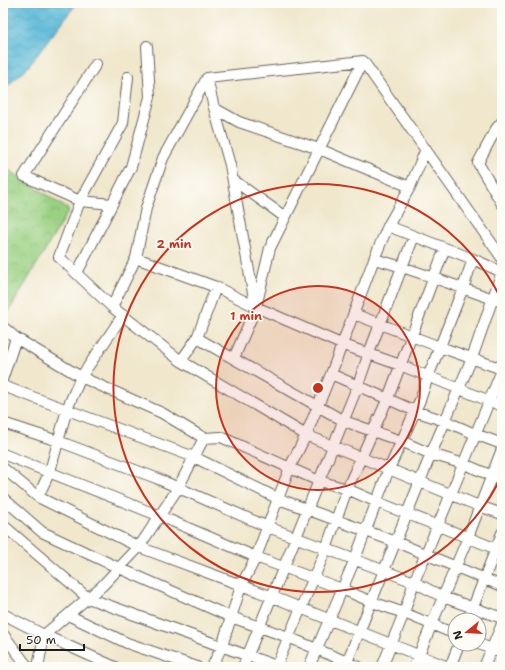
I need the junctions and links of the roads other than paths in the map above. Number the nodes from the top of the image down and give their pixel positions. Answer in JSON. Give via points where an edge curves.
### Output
{"nodes":[{"id":1,"x":147,"y":46,"type":"dead end"},
{"id":2,"x":363,"y":61,"type":"junction"},
{"id":3,"x":96,"y":64,"type":"dead end"},
{"id":4,"x":128,"y":77,"type":"dead end"},
{"id":5,"x":208,"y":78,"type":"junction"},
{"id":6,"x":214,"y":108,"type":"junction"},
{"id":7,"x":502,"y":122,"type":"edge"},
{"id":8,"x":319,"y":149,"type":"junction"},
{"id":9,"x":426,"y":150,"type":"junction"},
{"id":10,"x":233,"y":180,"type":"junction"},
{"id":11,"x":410,"y":187,"type":"junction"},
{"id":12,"x":80,"y":201,"type":"junction"},
{"id":13,"x":112,"y":204,"type":"junction"},
{"id":14,"x":502,"y":204,"type":"edge"},
{"id":15,"x":285,"y":217,"type":"junction"},
{"id":16,"x":388,"y":226,"type":"junction"},
{"id":17,"x":414,"y":236,"type":"junction"},
{"id":18,"x":445,"y":248,"type":"junction"},
{"id":19,"x":136,"y":258,"type":"junction"},
{"id":20,"x":502,"y":258,"type":"edge"},
{"id":21,"x":374,"y":259,"type":"junction"},
{"id":22,"x":472,"y":259,"type":"junction"},
{"id":23,"x":403,"y":266,"type":"junction"},
{"id":24,"x":502,"y":272,"type":"edge"},
{"id":25,"x":77,"y":273,"type":"junction"},
{"id":26,"x":434,"y":277,"type":"junction"},
{"id":27,"x":216,"y":287,"type":"junction"},
{"id":28,"x":463,"y":288,"type":"junction"},
{"id":29,"x":498,"y":301,"type":"edge"},
{"id":30,"x":112,"y":307,"type":"junction"},
{"id":31,"x":256,"y":308,"type":"junction"},
{"id":32,"x":354,"y":314,"type":"junction"},
{"id":33,"x":123,"y":315,"type":"junction"},
{"id":34,"x":381,"y":324,"type":"junction"},
{"id":35,"x":3,"y":327,"type":"edge"},
{"id":36,"x":412,"y":336,"type":"junction"},
{"id":37,"x":16,"y":338,"type":"junction"},
{"id":38,"x":197,"y":338,"type":"junction"},
{"id":39,"x":341,"y":344,"type":"junction"},
{"id":40,"x":440,"y":347,"type":"junction"},
{"id":41,"x":369,"y":353,"type":"junction"},
{"id":42,"x":234,"y":358,"type":"junction"},
{"id":43,"x":472,"y":358,"type":"junction"},
{"id":44,"x":181,"y":361,"type":"junction"},
{"id":45,"x":400,"y":364,"type":"junction"},
{"id":46,"x":502,"y":369,"type":"edge"},
{"id":47,"x":331,"y":374,"type":"junction"},
{"id":48,"x":3,"y":377,"type":"edge"},
{"id":49,"x":81,"y":377,"type":"junction"},
{"id":50,"x":428,"y":377,"type":"junction"},
{"id":51,"x":358,"y":385,"type":"junction"},
{"id":52,"x":3,"y":386,"type":"edge"},
{"id":53,"x":459,"y":388,"type":"junction"},
{"id":54,"x":388,"y":398,"type":"junction"},
{"id":55,"x":490,"y":400,"type":"junction"},
{"id":56,"x":502,"y":406,"type":"edge"},
{"id":57,"x":317,"y":407,"type":"junction"},
{"id":58,"x":67,"y":409,"type":"junction"},
{"id":59,"x":415,"y":411,"type":"junction"},
{"id":60,"x":344,"y":421,"type":"junction"},
{"id":61,"x":445,"y":421,"type":"junction"},
{"id":62,"x":3,"y":423,"type":"edge"},
{"id":63,"x":372,"y":431,"type":"junction"},
{"id":64,"x":306,"y":434,"type":"junction"},
{"id":65,"x":475,"y":434,"type":"junction"},
{"id":66,"x":204,"y":438,"type":"junction"},
{"id":67,"x":58,"y":441,"type":"junction"},
{"id":68,"x":401,"y":441,"type":"junction"},
{"id":69,"x":502,"y":444,"type":"edge"},
{"id":70,"x":333,"y":446,"type":"junction"},
{"id":71,"x":502,"y":449,"type":"edge"},
{"id":72,"x":3,"y":454,"type":"edge"},
{"id":73,"x":431,"y":454,"type":"junction"},
{"id":74,"x":194,"y":457,"type":"junction"},
{"id":75,"x":360,"y":458,"type":"junction"},
{"id":76,"x":464,"y":464,"type":"junction"},
{"id":77,"x":290,"y":467,"type":"junction"},
{"id":78,"x":3,"y":468,"type":"edge"},
{"id":79,"x":389,"y":470,"type":"junction"},
{"id":80,"x":50,"y":472,"type":"junction"},
{"id":81,"x":492,"y":475,"type":"junction"},
{"id":82,"x":502,"y":480,"type":"edge"},
{"id":83,"x":319,"y":481,"type":"junction"},
{"id":84,"x":420,"y":481,"type":"junction"},
{"id":85,"x":178,"y":488,"type":"junction"},
{"id":86,"x":347,"y":489,"type":"junction"},
{"id":87,"x":452,"y":494,"type":"junction"},
{"id":88,"x":38,"y":497,"type":"junction"},
{"id":89,"x":3,"y":498,"type":"edge"},
{"id":90,"x":280,"y":499,"type":"junction"},
{"id":91,"x":377,"y":502,"type":"junction"},
{"id":92,"x":479,"y":506,"type":"junction"},
{"id":93,"x":307,"y":508,"type":"junction"},
{"id":94,"x":407,"y":513,"type":"junction"},
{"id":95,"x":502,"y":514,"type":"edge"},
{"id":96,"x":160,"y":516,"type":"junction"},
{"id":97,"x":337,"y":519,"type":"junction"},
{"id":98,"x":438,"y":525,"type":"junction"},
{"id":99,"x":3,"y":526,"type":"edge"},
{"id":100,"x":268,"y":527,"type":"junction"},
{"id":101,"x":366,"y":532,"type":"junction"},
{"id":102,"x":502,"y":534,"type":"edge"},
{"id":103,"x":468,"y":537,"type":"junction"},
{"id":104,"x":296,"y":538,"type":"junction"},
{"id":105,"x":396,"y":542,"type":"junction"},
{"id":106,"x":139,"y":547,"type":"junction"},
{"id":107,"x":326,"y":549,"type":"junction"},
{"id":108,"x":499,"y":550,"type":"edge"},
{"id":109,"x":426,"y":556,"type":"junction"},
{"id":110,"x":256,"y":557,"type":"junction"},
{"id":111,"x":355,"y":559,"type":"junction"},
{"id":112,"x":456,"y":566,"type":"junction"},
{"id":113,"x":285,"y":567,"type":"junction"},
{"id":114,"x":119,"y":568,"type":"junction"},
{"id":115,"x":385,"y":571,"type":"junction"},
{"id":116,"x":314,"y":578,"type":"junction"},
{"id":117,"x":484,"y":578,"type":"junction"},
{"id":118,"x":414,"y":582,"type":"junction"},
{"id":119,"x":241,"y":586,"type":"junction"},
{"id":120,"x":502,"y":586,"type":"edge"},
{"id":121,"x":342,"y":589,"type":"junction"},
{"id":122,"x":273,"y":597,"type":"junction"},
{"id":123,"x":443,"y":597,"type":"junction"},
{"id":124,"x":88,"y":598,"type":"junction"},
{"id":125,"x":372,"y":602,"type":"junction"},
{"id":126,"x":472,"y":608,"type":"junction"},
{"id":127,"x":302,"y":609,"type":"junction"},
{"id":128,"x":471,"y":612,"type":"edge"},
{"id":129,"x":404,"y":613,"type":"junction"},
{"id":130,"x":3,"y":614,"type":"edge"},
{"id":131,"x":68,"y":615,"type":"junction"},
{"id":132,"x":231,"y":617,"type":"junction"},
{"id":133,"x":502,"y":618,"type":"edge"},
{"id":134,"x":329,"y":621,"type":"junction"},
{"id":135,"x":502,"y":624,"type":"edge"},
{"id":136,"x":432,"y":625,"type":"junction"},
{"id":137,"x":260,"y":626,"type":"junction"},
{"id":138,"x":447,"y":631,"type":"edge"},
{"id":139,"x":359,"y":632,"type":"junction"},
{"id":140,"x":3,"y":634,"type":"edge"},
{"id":141,"x":44,"y":636,"type":"junction"},
{"id":142,"x":288,"y":637,"type":"junction"},
{"id":143,"x":390,"y":644,"type":"junction"},
{"id":144,"x":222,"y":646,"type":"junction"},
{"id":145,"x":487,"y":647,"type":"edge"},
{"id":146,"x":317,"y":649,"type":"junction"},
{"id":147,"x":491,"y":649,"type":"junction"},
{"id":148,"x":456,"y":652,"type":"edge"},
{"id":149,"x":502,"y":653,"type":"edge"},
{"id":150,"x":248,"y":656,"type":"junction"},
{"id":151,"x":418,"y":656,"type":"junction"},
{"id":152,"x":346,"y":665,"type":"edge"},
{"id":153,"x":28,"y":667,"type":"edge"},
{"id":154,"x":38,"y":667,"type":"edge"},
{"id":155,"x":115,"y":667,"type":"edge"},
{"id":156,"x":197,"y":667,"type":"edge"},
{"id":157,"x":212,"y":667,"type":"edge"},
{"id":158,"x":244,"y":667,"type":"edge"},
{"id":159,"x":278,"y":667,"type":"edge"},
{"id":160,"x":309,"y":667,"type":"edge"},
{"id":161,"x":358,"y":667,"type":"edge"},
{"id":162,"x":382,"y":667,"type":"edge"},
{"id":163,"x":414,"y":667,"type":"edge"},
{"id":164,"x":449,"y":667,"type":"edge"},
{"id":165,"x":484,"y":667,"type":"edge"}],
"edges":[{"from":1,"to":13,"type":"street","via":[[150,97],[131,167]]},
{"from":2,"to":5,"type":"street"},
{"from":2,"to":8,"type":"street"},
{"from":2,"to":9,"type":"street"},
{"from":3,"to":12,"type":"street","via":[[24,176]]},
{"from":4,"to":12,"type":"street","via":[[123,124]]},
{"from":5,"to":6,"type":"street"},
{"from":5,"to":19,"type":"street","via":[[163,158],[146,208]]},
{"from":6,"to":8,"type":"street","via":[[239,122]]},
{"from":6,"to":10,"type":"street"},
{"from":7,"to":14,"type":"street","via":[[478,163]]},
{"from":8,"to":11,"type":"street"},
{"from":8,"to":15,"type":"street"},
{"from":9,"to":11,"type":"street"},
{"from":9,"to":20,"type":"street"},
{"from":10,"to":15,"type":"street"},
{"from":10,"to":31,"type":"street"},
{"from":11,"to":16,"type":"street"},
{"from":12,"to":13,"type":"street"},
{"from":12,"to":25,"type":"street","via":[[60,257]]},
{"from":13,"to":25,"type":"street"},
{"from":15,"to":31,"type":"street","via":[[270,248]]},
{"from":16,"to":17,"type":"street"},
{"from":16,"to":21,"type":"street"},
{"from":17,"to":18,"type":"street"},
{"from":17,"to":23,"type":"street"},
{"from":18,"to":22,"type":"street"},
{"from":18,"to":26,"type":"street"},
{"from":19,"to":27,"type":"street"},
{"from":19,"to":30,"type":"street"},
{"from":21,"to":23,"type":"street"},
{"from":21,"to":32,"type":"street"},
{"from":22,"to":24,"type":"street"},
{"from":22,"to":28,"type":"street"},
{"from":23,"to":26,"type":"street"},
{"from":23,"to":34,"type":"street"},
{"from":24,"to":29,"type":"street"},
{"from":25,"to":30,"type":"street"},
{"from":26,"to":28,"type":"street"},
{"from":26,"to":36,"type":"street"},
{"from":27,"to":31,"type":"street"},
{"from":27,"to":38,"type":"street"},
{"from":28,"to":29,"type":"street"},
{"from":28,"to":40,"type":"street"},
{"from":29,"to":43,"type":"street"},
{"from":30,"to":33,"type":"street"},
{"from":31,"to":39,"type":"street"},
{"from":31,"to":42,"type":"street"},
{"from":32,"to":34,"type":"street"},
{"from":32,"to":39,"type":"street"},
{"from":33,"to":44,"type":"street"},
{"from":33,"to":49,"type":"street"},
{"from":34,"to":36,"type":"street"},
{"from":34,"to":41,"type":"street"},
{"from":35,"to":37,"type":"street"},
{"from":36,"to":40,"type":"street"},
{"from":36,"to":45,"type":"street"},
{"from":37,"to":48,"type":"street"},
{"from":37,"to":49,"type":"street"},
{"from":38,"to":42,"type":"street"},
{"from":38,"to":44,"type":"street"},
{"from":39,"to":41,"type":"street"},
{"from":39,"to":47,"type":"street"},
{"from":40,"to":43,"type":"street"},
{"from":40,"to":50,"type":"street"},
{"from":41,"to":45,"type":"street"},
{"from":41,"to":51,"type":"street"},
{"from":42,"to":57,"type":"street"},
{"from":43,"to":46,"type":"street"},
{"from":43,"to":53,"type":"street"},
{"from":44,"to":64,"type":"street"},
{"from":45,"to":50,"type":"street"},
{"from":45,"to":54,"type":"street"},
{"from":46,"to":55,"type":"street"},
{"from":47,"to":51,"type":"street"},
{"from":47,"to":57,"type":"street"},
{"from":49,"to":58,"type":"street"},
{"from":49,"to":66,"type":"street","via":[[162,413]]},
{"from":50,"to":53,"type":"street"},
{"from":50,"to":59,"type":"street"},
{"from":51,"to":54,"type":"street"},
{"from":51,"to":60,"type":"street"},
{"from":52,"to":58,"type":"street"},
{"from":53,"to":55,"type":"street"},
{"from":53,"to":61,"type":"street"},
{"from":54,"to":59,"type":"street"},
{"from":54,"to":63,"type":"street"},
{"from":55,"to":56,"type":"street"},
{"from":55,"to":65,"type":"street"},
{"from":57,"to":60,"type":"street"},
{"from":57,"to":64,"type":"street"},
{"from":58,"to":67,"type":"street"},
{"from":58,"to":74,"type":"street"},
{"from":59,"to":61,"type":"street"},
{"from":59,"to":68,"type":"street"},
{"from":60,"to":63,"type":"street"},
{"from":60,"to":70,"type":"street"},
{"from":61,"to":65,"type":"street"},
{"from":61,"to":73,"type":"street"},
{"from":62,"to":67,"type":"street"},
{"from":63,"to":68,"type":"street"},
{"from":63,"to":75,"type":"street"},
{"from":64,"to":70,"type":"street"},
{"from":64,"to":77,"type":"street"},
{"from":65,"to":69,"type":"street"},
{"from":65,"to":76,"type":"street"},
{"from":66,"to":74,"type":"street"},
{"from":66,"to":77,"type":"street","via":[[221,436]]},
{"from":67,"to":80,"type":"street"},
{"from":67,"to":85,"type":"street"},
{"from":68,"to":73,"type":"street"},
{"from":68,"to":79,"type":"street"},
{"from":70,"to":75,"type":"street"},
{"from":70,"to":83,"type":"street"},
{"from":71,"to":81,"type":"street"},
{"from":72,"to":80,"type":"street"},
{"from":73,"to":76,"type":"street"},
{"from":73,"to":84,"type":"street"},
{"from":74,"to":85,"type":"street"},
{"from":74,"to":90,"type":"street"},
{"from":75,"to":79,"type":"street"},
{"from":75,"to":86,"type":"street"},
{"from":76,"to":81,"type":"street"},
{"from":76,"to":87,"type":"street"},
{"from":77,"to":83,"type":"street"},
{"from":77,"to":90,"type":"street"},
{"from":78,"to":88,"type":"street"},
{"from":79,"to":84,"type":"street"},
{"from":79,"to":91,"type":"street"},
{"from":80,"to":88,"type":"street"},
{"from":80,"to":96,"type":"street"},
{"from":81,"to":82,"type":"street"},
{"from":81,"to":92,"type":"street"},
{"from":83,"to":86,"type":"street"},
{"from":83,"to":93,"type":"street"},
{"from":84,"to":87,"type":"street"},
{"from":84,"to":94,"type":"street"},
{"from":85,"to":96,"type":"street"},
{"from":85,"to":100,"type":"street"},
{"from":86,"to":91,"type":"street"},
{"from":86,"to":97,"type":"street"},
{"from":87,"to":92,"type":"street"},
{"from":87,"to":98,"type":"street"},
{"from":88,"to":106,"type":"street"},
{"from":89,"to":114,"type":"street","via":[[42,532]]},
{"from":90,"to":93,"type":"street"},
{"from":90,"to":100,"type":"street"},
{"from":91,"to":94,"type":"street"},
{"from":91,"to":101,"type":"street"},
{"from":92,"to":95,"type":"street"},
{"from":92,"to":103,"type":"street"},
{"from":93,"to":97,"type":"street"},
{"from":93,"to":104,"type":"street"},
{"from":94,"to":98,"type":"street"},
{"from":94,"to":105,"type":"street"},
{"from":96,"to":106,"type":"street"},
{"from":96,"to":110,"type":"street"},
{"from":97,"to":101,"type":"street"},
{"from":97,"to":107,"type":"street"},
{"from":98,"to":103,"type":"street"},
{"from":98,"to":109,"type":"street"},
{"from":99,"to":124,"type":"street"},
{"from":100,"to":104,"type":"street"},
{"from":100,"to":110,"type":"street"},
{"from":101,"to":105,"type":"street"},
{"from":101,"to":111,"type":"street"},
{"from":102,"to":108,"type":"street"},
{"from":103,"to":108,"type":"street"},
{"from":103,"to":112,"type":"street"},
{"from":104,"to":107,"type":"street"},
{"from":104,"to":113,"type":"street"},
{"from":105,"to":109,"type":"street"},
{"from":105,"to":115,"type":"street"},
{"from":106,"to":114,"type":"street"},
{"from":106,"to":119,"type":"street"},
{"from":107,"to":111,"type":"street"},
{"from":107,"to":116,"type":"street"},
{"from":108,"to":117,"type":"street"},
{"from":109,"to":112,"type":"street"},
{"from":109,"to":118,"type":"street"},
{"from":110,"to":113,"type":"street"},
{"from":110,"to":119,"type":"street"},
{"from":111,"to":115,"type":"street"},
{"from":111,"to":121,"type":"street"},
{"from":112,"to":117,"type":"street"},
{"from":112,"to":123,"type":"street"},
{"from":113,"to":116,"type":"street"},
{"from":113,"to":122,"type":"street"},
{"from":114,"to":124,"type":"street"},
{"from":114,"to":132,"type":"street"},
{"from":115,"to":118,"type":"street"},
{"from":115,"to":125,"type":"street"},
{"from":116,"to":121,"type":"street"},
{"from":116,"to":127,"type":"street"},
{"from":117,"to":120,"type":"street"},
{"from":117,"to":126,"type":"street"},
{"from":118,"to":123,"type":"street"},
{"from":118,"to":129,"type":"street"},
{"from":119,"to":122,"type":"street"},
{"from":119,"to":132,"type":"street"},
{"from":121,"to":125,"type":"street"},
{"from":121,"to":134,"type":"street"},
{"from":122,"to":127,"type":"street"},
{"from":122,"to":137,"type":"street"},
{"from":123,"to":126,"type":"street"},
{"from":123,"to":136,"type":"street"},
{"from":124,"to":131,"type":"street"},
{"from":124,"to":144,"type":"street"},
{"from":125,"to":129,"type":"street"},
{"from":125,"to":139,"type":"street"},
{"from":126,"to":128,"type":"street"},
{"from":126,"to":133,"type":"street"},
{"from":127,"to":134,"type":"street"},
{"from":127,"to":142,"type":"street"},
{"from":129,"to":136,"type":"street"},
{"from":129,"to":143,"type":"street"},
{"from":130,"to":141,"type":"street"},
{"from":131,"to":141,"type":"street"},
{"from":131,"to":156,"type":"street","via":[[127,643]]},
{"from":132,"to":137,"type":"street"},
{"from":132,"to":144,"type":"street"},
{"from":134,"to":139,"type":"street"},
{"from":134,"to":146,"type":"street"},
{"from":135,"to":147,"type":"street"},
{"from":136,"to":138,"type":"street"},
{"from":136,"to":151,"type":"street"},
{"from":137,"to":142,"type":"street"},
{"from":137,"to":150,"type":"street"},
{"from":139,"to":143,"type":"street"},
{"from":139,"to":152,"type":"street"},
{"from":140,"to":153,"type":"street"},
{"from":141,"to":154,"type":"street"},
{"from":141,"to":155,"type":"street"},
{"from":142,"to":146,"type":"street"},
{"from":142,"to":159,"type":"street"},
{"from":143,"to":151,"type":"street"},
{"from":143,"to":162,"type":"street"},
{"from":144,"to":150,"type":"street"},
{"from":144,"to":157,"type":"street"},
{"from":145,"to":147,"type":"street"},
{"from":146,"to":152,"type":"street"},
{"from":146,"to":160,"type":"street"},
{"from":147,"to":149,"type":"street"},
{"from":147,"to":165,"type":"street"},
{"from":148,"to":164,"type":"street"},
{"from":150,"to":158,"type":"street"},
{"from":150,"to":159,"type":"street"},
{"from":151,"to":163,"type":"street"},
{"from":151,"to":164,"type":"street"},
{"from":152,"to":161,"type":"street"}]}
